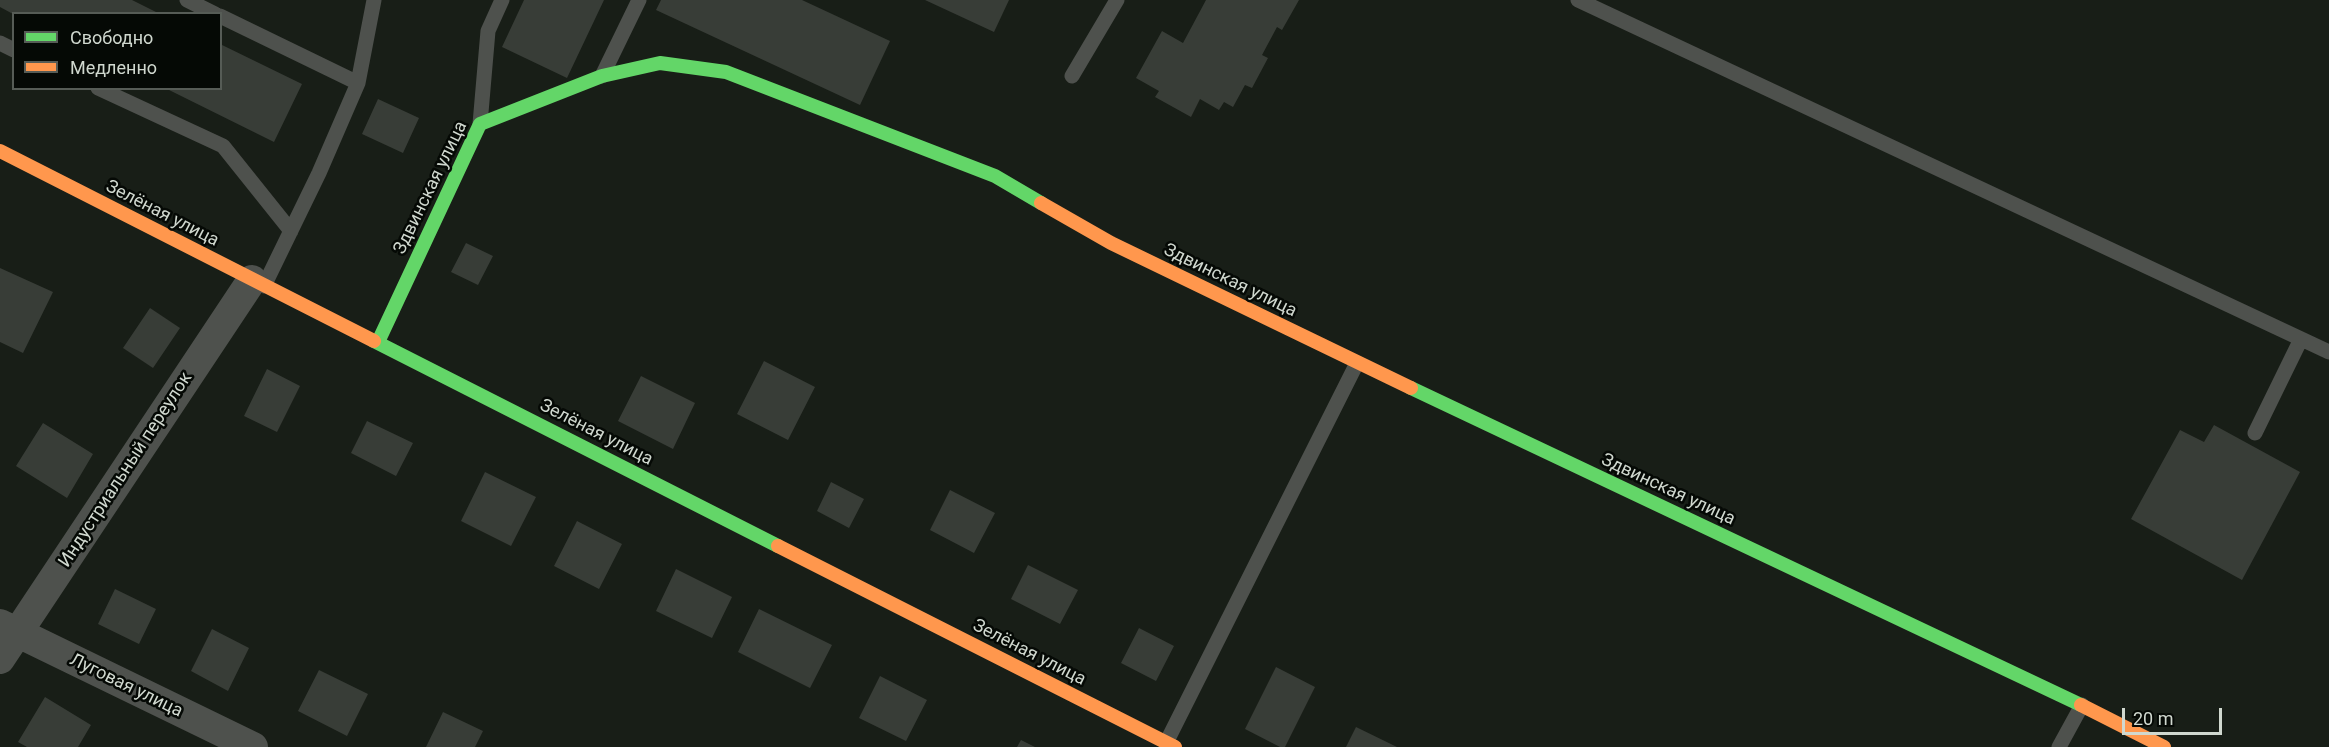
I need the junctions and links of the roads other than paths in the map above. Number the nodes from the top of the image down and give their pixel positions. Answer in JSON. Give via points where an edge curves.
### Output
{"nodes":[{"id":1,"x":187,"y":0,"type":"edge"},
{"id":2,"x":374,"y":0,"type":"edge"},
{"id":3,"x":502,"y":0,"type":"edge"},
{"id":4,"x":639,"y":0,"type":"edge"},
{"id":5,"x":1117,"y":0,"type":"edge"},
{"id":6,"x":1578,"y":0,"type":"edge"},
{"id":7,"x":211,"y":12,"type":"edge"},
{"id":8,"x":222,"y":17,"type":"edge"},
{"id":9,"x":602,"y":76,"type":"junction"},
{"id":10,"x":1072,"y":76,"type":"dead end"},
{"id":11,"x":358,"y":83,"type":"junction"},
{"id":12,"x":102,"y":90,"type":"edge"},
{"id":13,"x":480,"y":124,"type":"junction"},
{"id":14,"x":0,"y":151,"type":"edge"},
{"id":15,"x":291,"y":231,"type":"junction"},
{"id":16,"x":258,"y":283,"type":"junction"},
{"id":17,"x":2301,"y":339,"type":"junction"},
{"id":18,"x":378,"y":342,"type":"junction"},
{"id":19,"x":2329,"y":352,"type":"edge"},
{"id":20,"x":1358,"y":363,"type":"junction"},
{"id":21,"x":2255,"y":433,"type":"dead end"},
{"id":22,"x":9,"y":629,"type":"edge"},
{"id":23,"x":0,"y":659,"type":"edge"},
{"id":24,"x":2082,"y":705,"type":"junction"},
{"id":25,"x":1171,"y":745,"type":"edge"},
{"id":26,"x":253,"y":747,"type":"edge"},
{"id":27,"x":2059,"y":747,"type":"edge"},
{"id":28,"x":2164,"y":747,"type":"edge"}],
"edges":[{"from":1,"to":7,"type":"lane"},
{"from":2,"to":11,"type":"lane"},
{"from":3,"to":13,"type":"lane","via":[[488,31]]},
{"from":4,"to":9,"type":"lane"},
{"from":5,"to":10,"type":"lane"},
{"from":6,"to":17,"type":"lane"},
{"from":8,"to":11,"type":"lane"},
{"from":9,"to":13,"type":"street","name":"Здвинская улица"},
{"from":9,"to":20,"type":"street","name":"Здвинская улица","via":[[660,63],[726,72],[995,176],[1111,243]]},
{"from":11,"to":15,"type":"lane"},
{"from":12,"to":15,"type":"lane","via":[[223,146]]},
{"from":13,"to":18,"type":"street","name":"Здвинская улица"},
{"from":14,"to":16,"type":"street","name":"Зелёная улица"},
{"from":15,"to":16,"type":"lane"},
{"from":16,"to":18,"type":"street","name":"Зелёная улица"},
{"from":16,"to":22,"type":"street","name":"Индустриальный переулок"},
{"from":17,"to":19,"type":"lane"},
{"from":17,"to":21,"type":"lane"},
{"from":18,"to":25,"type":"street","name":"Зелёная улица"},
{"from":20,"to":24,"type":"street","name":"Здвинская улица"},
{"from":20,"to":25,"type":"lane"},
{"from":22,"to":23,"type":"street","name":"Индустриальный переулок"},
{"from":22,"to":26,"type":"street","name":"Луговая улица"},
{"from":24,"to":27,"type":"lane"},
{"from":24,"to":28,"type":"street","name":"Здвинская улица"}]}
